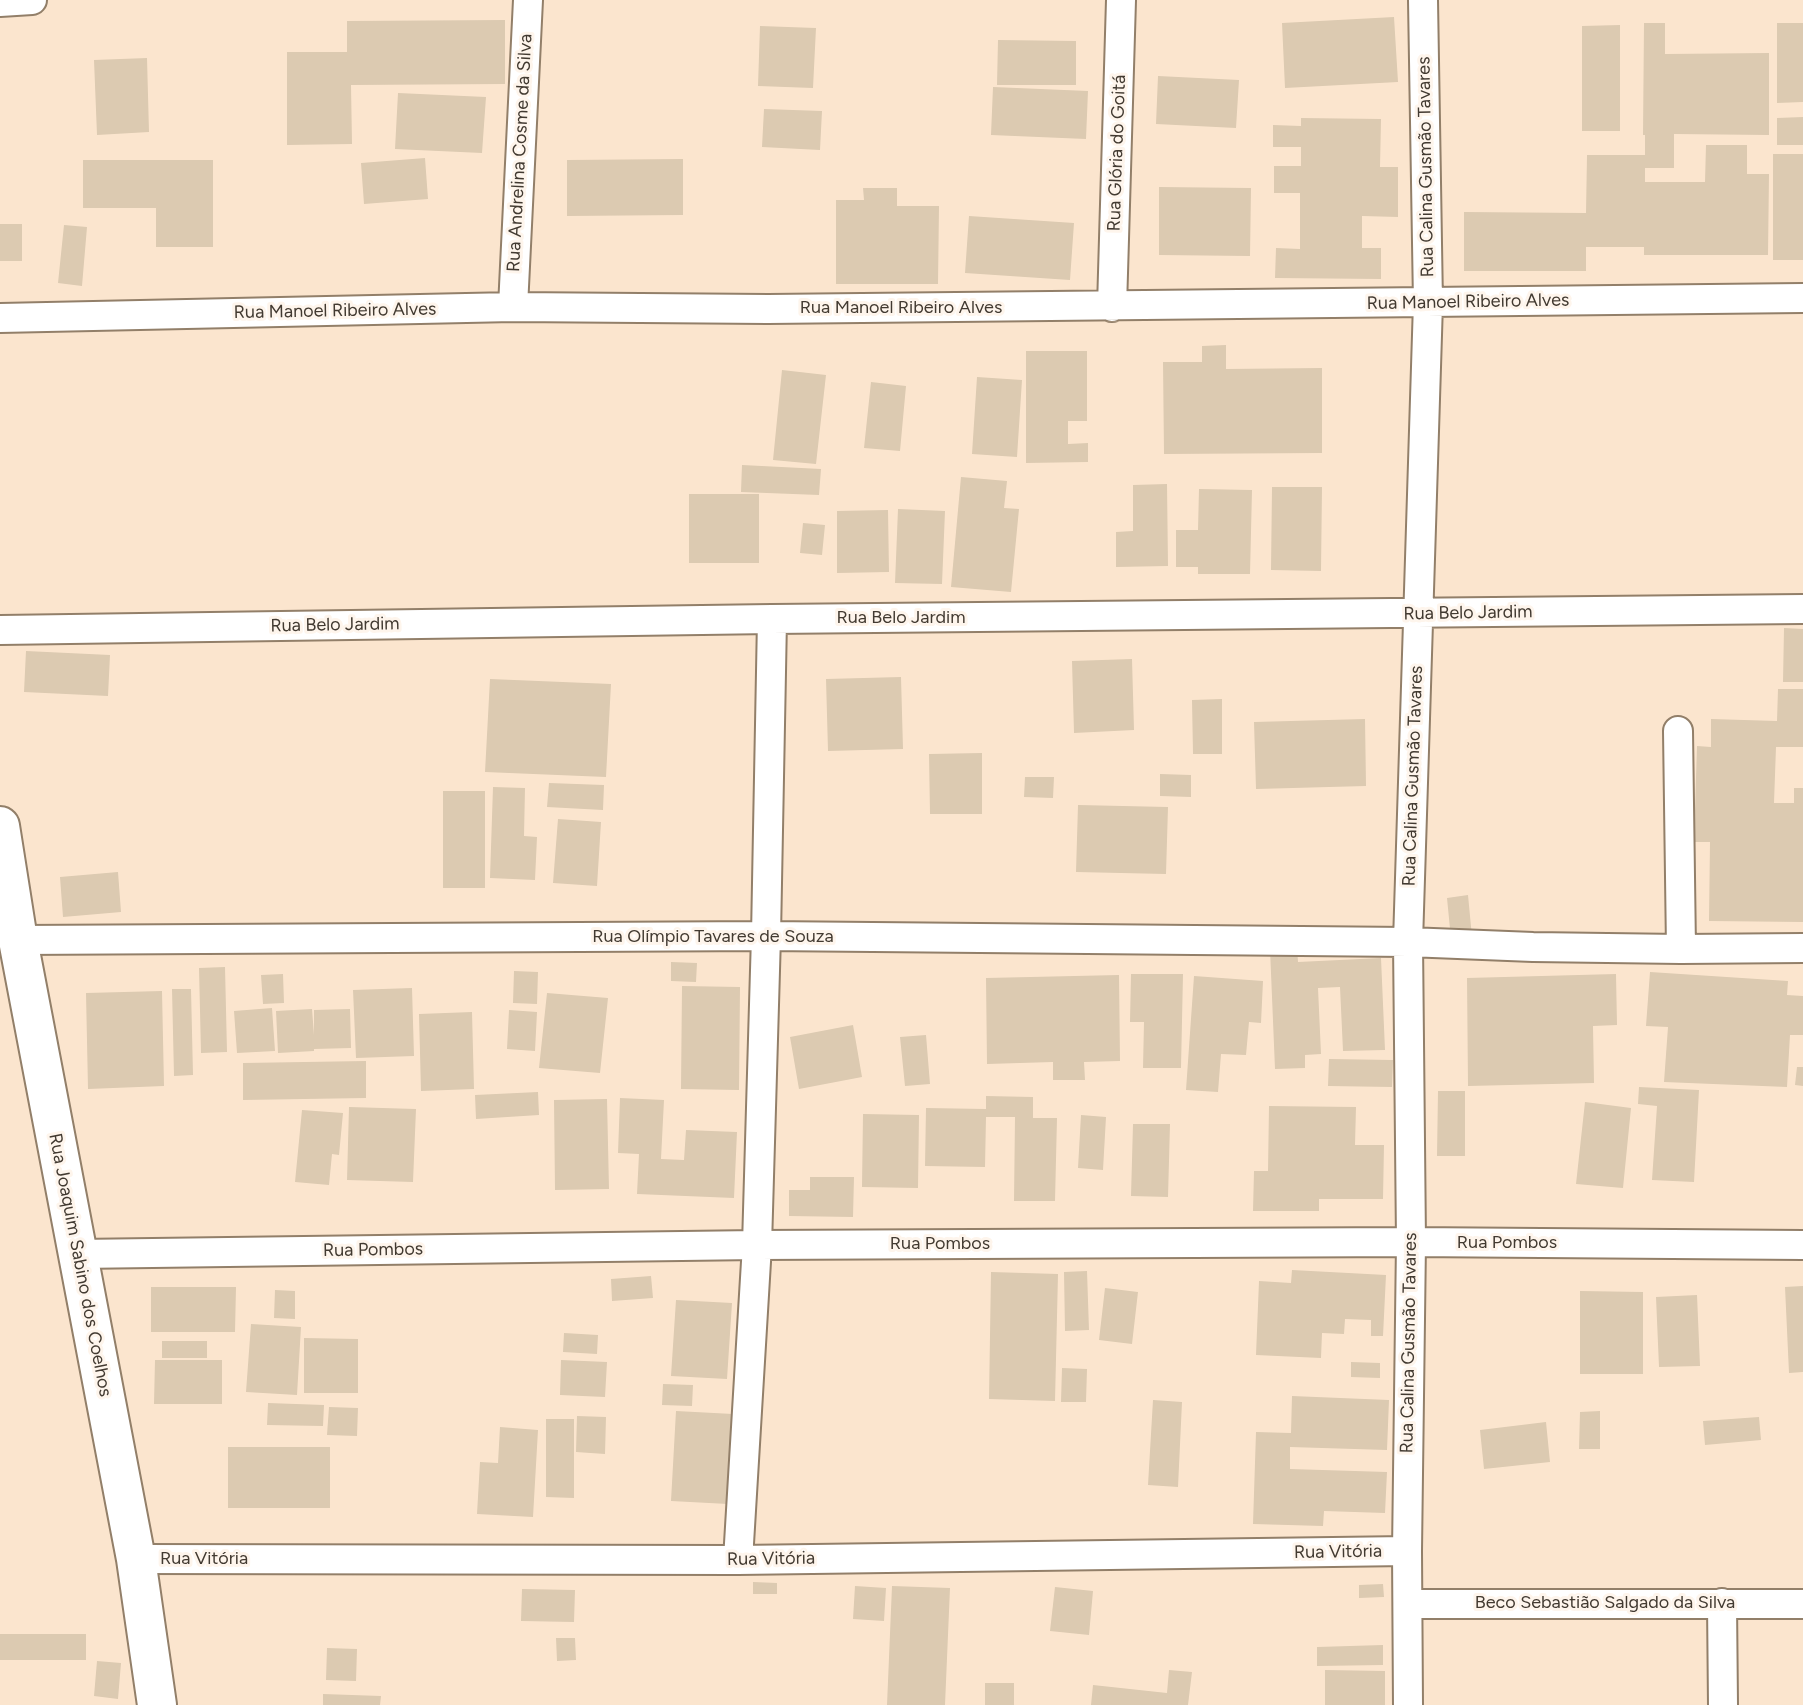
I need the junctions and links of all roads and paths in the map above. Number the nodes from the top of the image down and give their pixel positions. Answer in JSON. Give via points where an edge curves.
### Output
{"nodes":[{"id":1,"x":32,"y":0,"type":"edge"},
{"id":2,"x":528,"y":0,"type":"edge"},
{"id":3,"x":1121,"y":0,"type":"edge"},
{"id":4,"x":1423,"y":0,"type":"edge"},
{"id":5,"x":0,"y":2,"type":"edge"},
{"id":6,"x":1803,"y":298,"type":"edge"},
{"id":7,"x":1428,"y":303,"type":"junction"},
{"id":8,"x":513,"y":307,"type":"junction"},
{"id":9,"x":1112,"y":307,"type":"junction"},
{"id":10,"x":0,"y":318,"type":"edge"},
{"id":11,"x":1803,"y":609,"type":"edge"},
{"id":12,"x":1418,"y":614,"type":"junction"},
{"id":13,"x":772,"y":619,"type":"junction"},
{"id":14,"x":0,"y":630,"type":"edge"},
{"id":15,"x":1678,"y":731,"type":"dead end"},
{"id":16,"x":0,"y":826,"type":"edge"},
{"id":17,"x":766,"y":936,"type":"junction"},
{"id":18,"x":18,"y":940,"type":"junction"},
{"id":19,"x":1408,"y":942,"type":"junction"},
{"id":20,"x":1803,"y":948,"type":"edge"},
{"id":21,"x":1681,"y":949,"type":"junction"},
{"id":22,"x":1411,"y":1242,"type":"junction"},
{"id":23,"x":757,"y":1245,"type":"junction"},
{"id":24,"x":1803,"y":1245,"type":"edge"},
{"id":25,"x":77,"y":1254,"type":"junction"},
{"id":26,"x":1407,"y":1551,"type":"junction"},
{"id":27,"x":136,"y":1559,"type":"junction"},
{"id":28,"x":738,"y":1560,"type":"junction"},
{"id":29,"x":1723,"y":1603,"type":"junction"},
{"id":30,"x":1408,"y":1604,"type":"junction"},
{"id":31,"x":1803,"y":1604,"type":"edge"},
{"id":32,"x":157,"y":1705,"type":"edge"},
{"id":33,"x":1408,"y":1705,"type":"edge"},
{"id":34,"x":1723,"y":1705,"type":"edge"}],
"edges":[{"from":1,"to":5,"type":"street"},
{"from":2,"to":8,"type":"street","name":"Rua Andrelina Cosme da Silva"},
{"from":3,"to":9,"type":"street","name":"Rua Glória do Goitá"},
{"from":4,"to":7,"type":"street","name":"Rua Calina Gusmão Tavares"},
{"from":6,"to":7,"type":"street","name":"Rua Manoel Ribeiro Alves"},
{"from":7,"to":9,"type":"street","name":"Rua Manoel Ribeiro Alves"},
{"from":7,"to":12,"type":"street","name":"Rua Calina Gusmão Tavares"},
{"from":8,"to":9,"type":"street","name":"Rua Manoel Ribeiro Alves"},
{"from":8,"to":10,"type":"street","name":"Rua Manoel Ribeiro Alves"},
{"from":11,"to":12,"type":"street","name":"Rua Belo Jardim"},
{"from":12,"to":13,"type":"street","name":"Rua Belo Jardim"},
{"from":12,"to":19,"type":"street","name":"Rua Calina Gusmão Tavares"},
{"from":13,"to":14,"type":"street","name":"Rua Belo Jardim"},
{"from":13,"to":17,"type":"street"},
{"from":15,"to":21,"type":"street"},
{"from":16,"to":18,"type":"main road","name":"Rua Joaquim Sabino dos Coelhos"},
{"from":17,"to":18,"type":"street","name":"Rua Olímpio Tavares de Souza"},
{"from":17,"to":19,"type":"street","name":"Rua Olímpio Tavares de Souza"},
{"from":17,"to":23,"type":"street"},
{"from":18,"to":25,"type":"main road","name":"Rua Joaquim Sabino dos Coelhos"},
{"from":19,"to":21,"type":"street","name":"Rua Olímpio Tavares de Souza"},
{"from":19,"to":22,"type":"street","name":"Rua Calina Gusmão Tavares"},
{"from":20,"to":21,"type":"street","name":"Rua Olímpio Tavares de Souza"},
{"from":22,"to":23,"type":"street","name":"Rua Pombos"},
{"from":22,"to":24,"type":"street","name":"Rua Pombos"},
{"from":22,"to":26,"type":"street","name":"Rua Calina Gusmão Tavares"},
{"from":23,"to":25,"type":"street","name":"Rua Pombos"},
{"from":23,"to":28,"type":"street"},
{"from":25,"to":27,"type":"main road","name":"Rua Joaquim Sabino dos Coelhos"},
{"from":26,"to":28,"type":"street","name":"Rua Vitória"},
{"from":26,"to":30,"type":"street","name":"Rua Calina Gusmão Tavares"},
{"from":27,"to":28,"type":"street","name":"Rua Vitória"},
{"from":27,"to":32,"type":"main road","name":"Rua Joaquim Sabino dos Coelhos"},
{"from":29,"to":30,"type":"street","name":"Beco Sebastião Salgado da Silva"},
{"from":29,"to":31,"type":"street","name":"Beco Sebastião Salgado da Silva"},
{"from":29,"to":34,"type":"street"},
{"from":30,"to":33,"type":"street","name":"Rua Calina Gusmão Tavares"}]}
